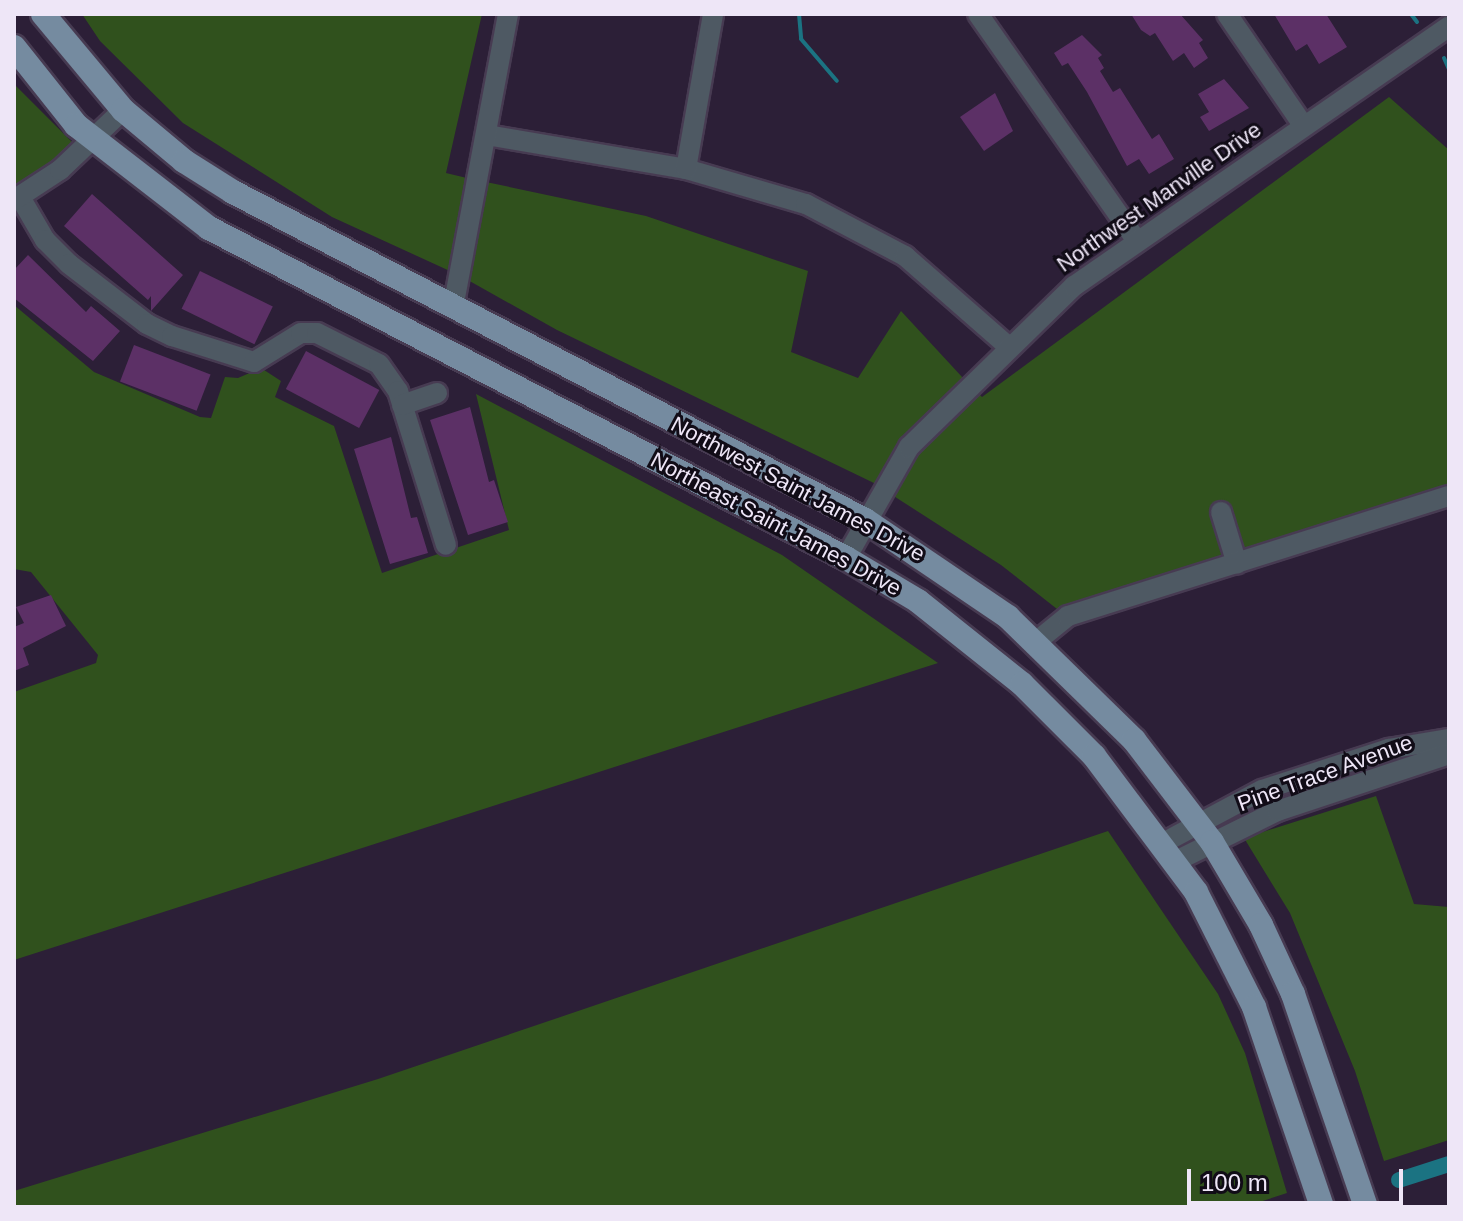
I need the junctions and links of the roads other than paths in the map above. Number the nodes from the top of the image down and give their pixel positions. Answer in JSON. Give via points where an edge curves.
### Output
{"nodes":[{"id":1,"x":43,"y":14,"type":"edge"},
{"id":2,"x":508,"y":14,"type":"edge"},
{"id":3,"x":713,"y":14,"type":"edge"},
{"id":4,"x":978,"y":14,"type":"edge"},
{"id":5,"x":1227,"y":14,"type":"edge"},
{"id":6,"x":1449,"y":26,"type":"edge"},
{"id":7,"x":14,"y":47,"type":"edge"},
{"id":8,"x":123,"y":110,"type":"junction"},
{"id":9,"x":1303,"y":125,"type":"junction"},
{"id":10,"x":487,"y":135,"type":"junction"},
{"id":11,"x":94,"y":141,"type":"junction"},
{"id":12,"x":686,"y":169,"type":"junction"},
{"id":13,"x":17,"y":198,"type":"edge"},
{"id":14,"x":1136,"y":240,"type":"junction"},
{"id":15,"x":453,"y":308,"type":"junction"},
{"id":16,"x":1009,"y":347,"type":"junction"},
{"id":17,"x":437,"y":393,"type":"dead end"},
{"id":18,"x":402,"y":405,"type":"junction"},
{"id":19,"x":1449,"y":496,"type":"edge"},
{"id":20,"x":1221,"y":512,"type":"dead end"},
{"id":21,"x":865,"y":520,"type":"junction"},
{"id":22,"x":446,"y":545,"type":"dead end"},
{"id":23,"x":846,"y":558,"type":"junction"},
{"id":24,"x":1237,"y":564,"type":"junction"},
{"id":25,"x":1036,"y":642,"type":"junction"},
{"id":26,"x":1449,"y":739,"type":"edge"},
{"id":27,"x":1449,"y":754,"type":"edge"},
{"id":28,"x":1205,"y":832,"type":"junction"},
{"id":29,"x":1169,"y":852,"type":"junction"},
{"id":30,"x":1322,"y":1207,"type":"edge"},
{"id":31,"x":1366,"y":1207,"type":"edge"}],
"edges":[{"from":1,"to":8,"type":"main road","name":"Northwest Saint James Drive"},
{"from":2,"to":10,"type":"street"},
{"from":3,"to":12,"type":"street"},
{"from":4,"to":14,"type":"street"},
{"from":5,"to":9,"type":"street"},
{"from":6,"to":9,"type":"street","name":"Northwest Manville Drive"},
{"from":7,"to":11,"type":"main road","name":"Northeast Saint James Drive"},
{"from":8,"to":11,"type":"street"},
{"from":8,"to":15,"type":"main road","name":"Northwest Saint James Drive","via":[[184,161],[233,192]]},
{"from":9,"to":14,"type":"street","name":"Northwest Manville Drive"},
{"from":10,"to":12,"type":"street"},
{"from":10,"to":15,"type":"street"},
{"from":11,"to":13,"type":"street"},
{"from":11,"to":23,"type":"main road","name":"Northeast Saint James Drive","via":[[160,194],[253,253]]},
{"from":12,"to":16,"type":"street","via":[[806,204],[905,256]]},
{"from":13,"to":18,"type":"street","via":[[69,264],[147,324],[237,361],[254,362],[301,333],[317,333],[379,364]]},
{"from":14,"to":16,"type":"street","name":"Northwest Manville Drive","via":[[1074,286]]},
{"from":15,"to":21,"type":"main road","name":"Northwest Saint James Drive"},
{"from":16,"to":21,"type":"street","name":"Northwest Manville Drive","via":[[909,447]]},
{"from":17,"to":18,"type":"street"},
{"from":18,"to":22,"type":"street"},
{"from":19,"to":24,"type":"street"},
{"from":20,"to":24,"type":"street"},
{"from":21,"to":23,"type":"street","name":"Northwest Manville Drive"},
{"from":21,"to":25,"type":"main road","name":"Northwest Saint James Drive","via":[[940,566]]},
{"from":23,"to":29,"type":"main road","name":"Northeast Saint James Drive","via":[[918,601],[1022,684],[1094,756]]},
{"from":24,"to":25,"type":"street","via":[[1068,616]]},
{"from":25,"to":28,"type":"main road","name":"Northwest Saint James Drive","via":[[1134,740]]},
{"from":26,"to":28,"type":"street","name":"Pine Trace Avenue","via":[[1388,749],[1262,790]]},
{"from":27,"to":28,"type":"street","name":"Pine Trace Avenue"},
{"from":28,"to":29,"type":"street","name":"Pine Trace Avenue"},
{"from":28,"to":31,"type":"main road","name":"Northwest Saint James Drive","via":[[1261,925],[1293,994]]},
{"from":29,"to":30,"type":"main road","name":"Northeast Saint James Drive","via":[[1254,1007]]}]}
